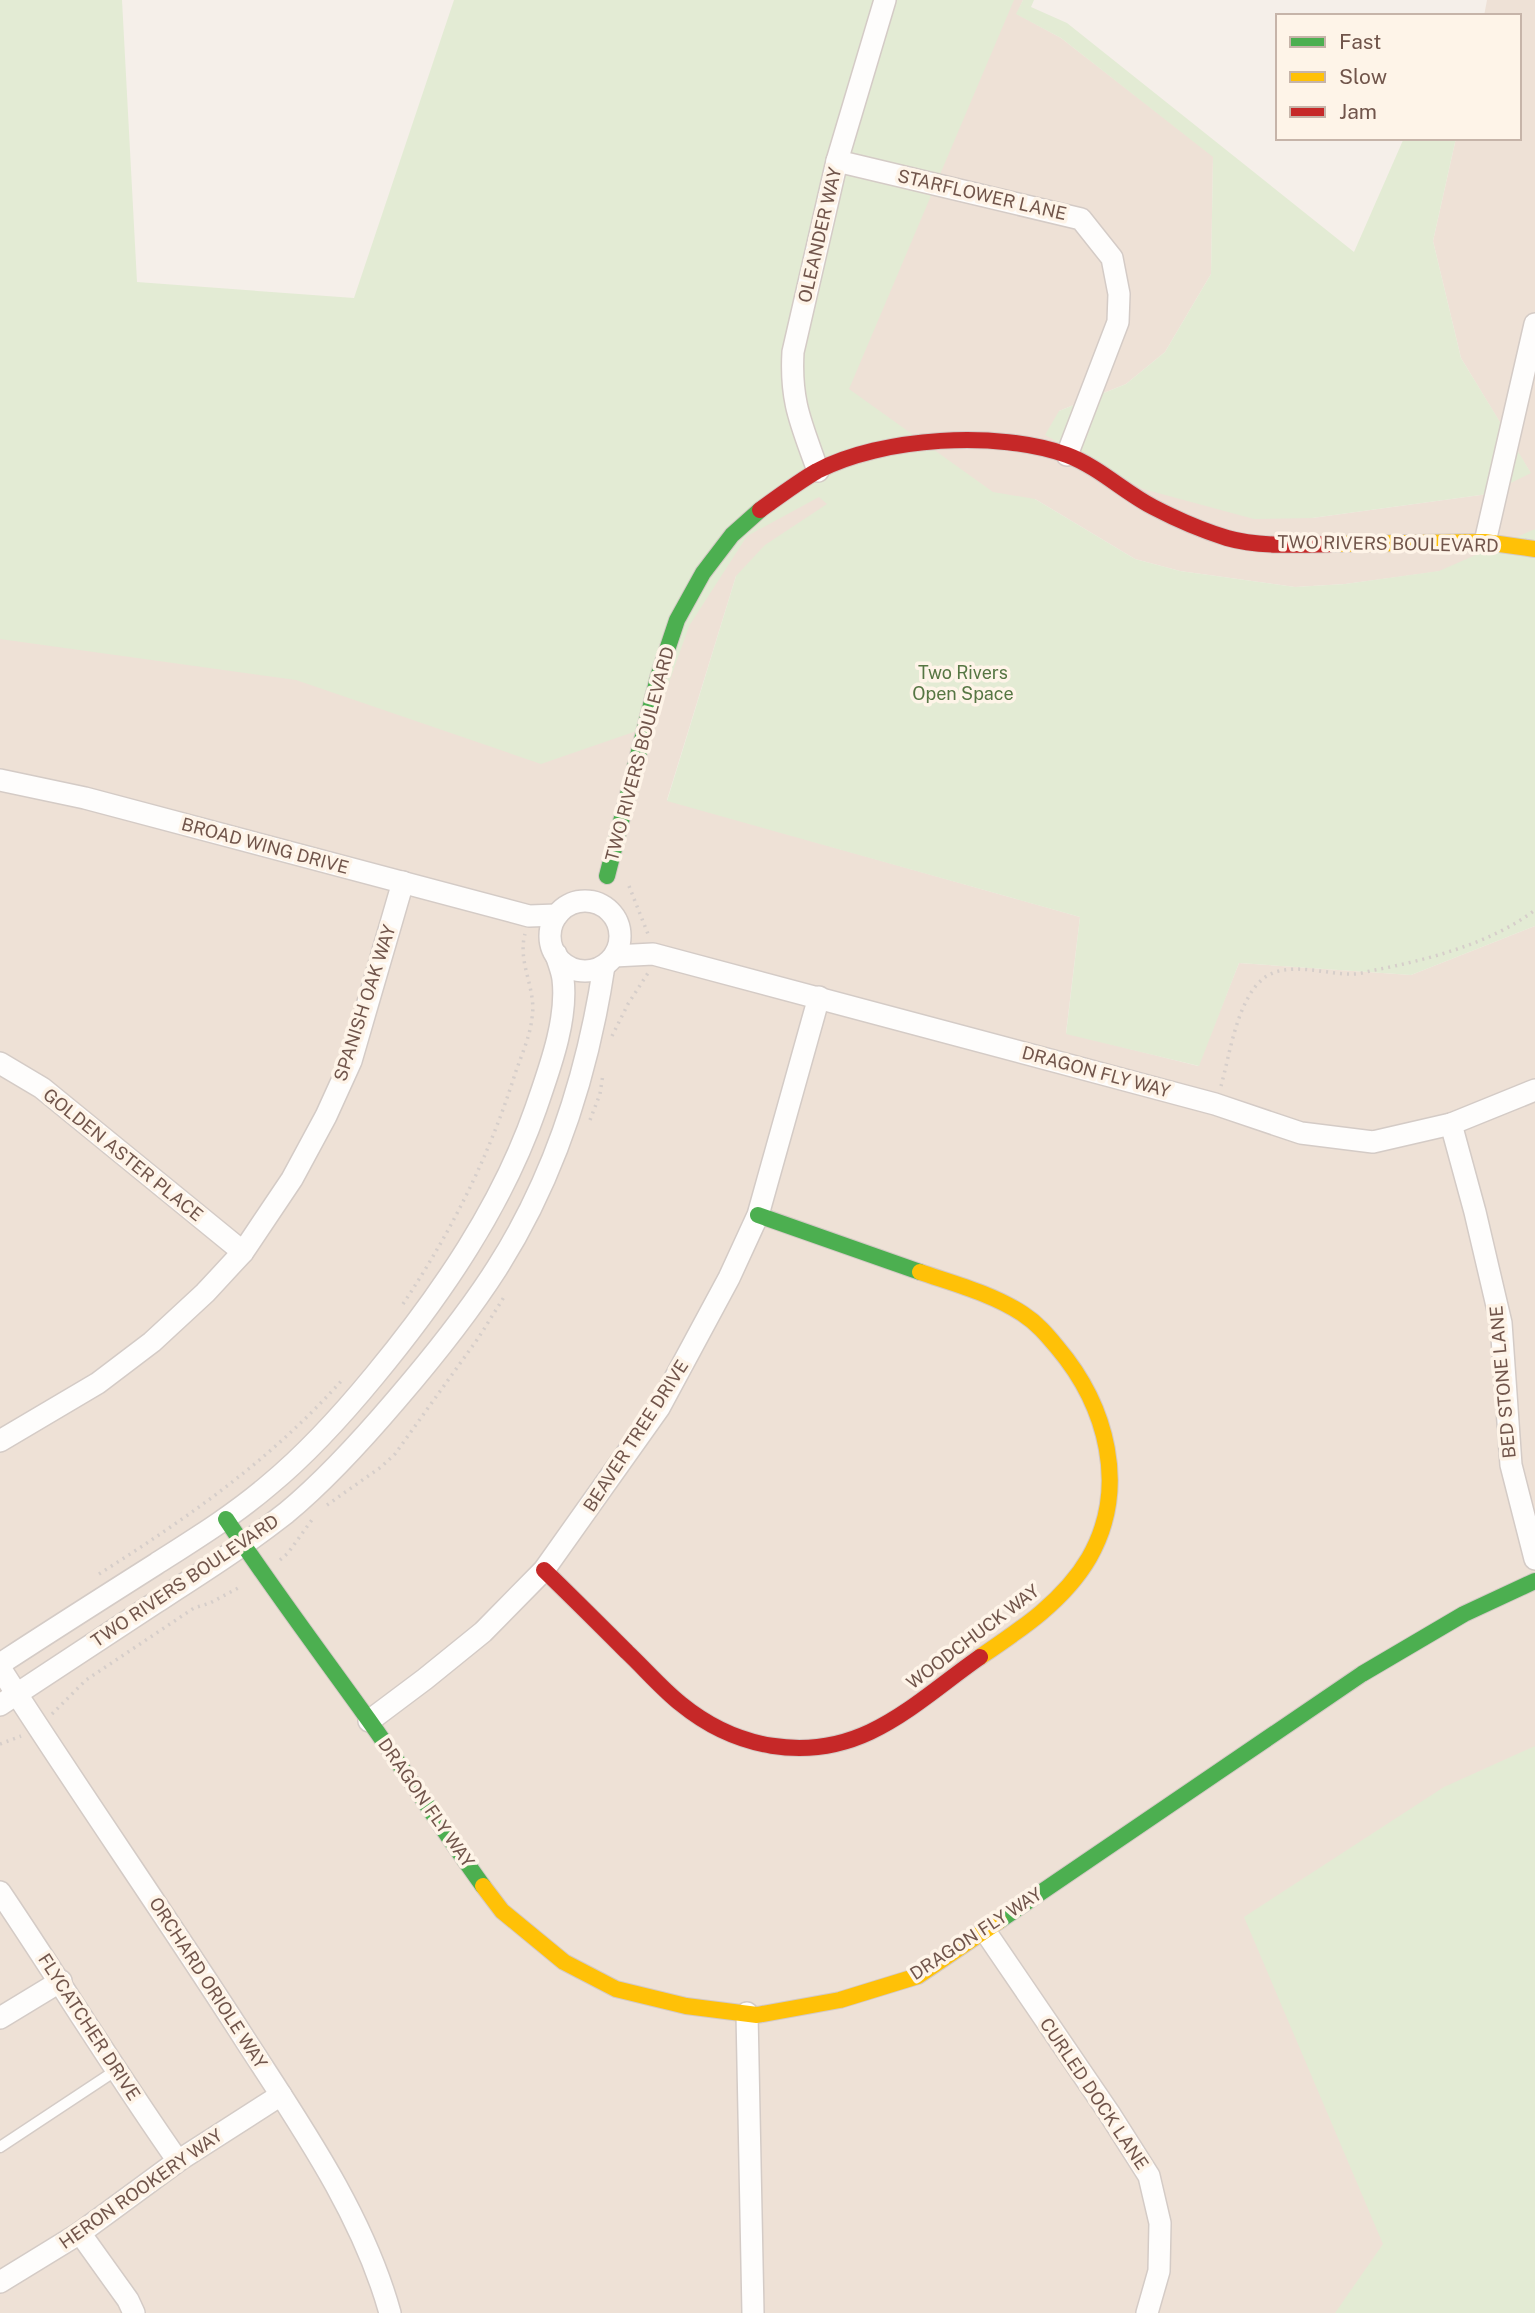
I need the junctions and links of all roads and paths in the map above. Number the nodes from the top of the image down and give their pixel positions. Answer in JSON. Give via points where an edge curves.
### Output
{"nodes":[{"id":1,"x":885,"y":0,"type":"edge"},
{"id":2,"x":837,"y":161,"type":"junction"},
{"id":3,"x":1535,"y":324,"type":"edge"},
{"id":4,"x":1067,"y":455,"type":"junction"},
{"id":5,"x":818,"y":471,"type":"junction"},
{"id":6,"x":1485,"y":542,"type":"junction"},
{"id":7,"x":1535,"y":549,"type":"edge"},
{"id":8,"x":0,"y":780,"type":"edge"},
{"id":9,"x":607,"y":876,"type":"junction"},
{"id":10,"x":402,"y":882,"type":"junction"},
{"id":11,"x":580,"y":901,"type":"junction"},
{"id":12,"x":1535,"y":910,"type":"edge"},
{"id":13,"x":557,"y":915,"type":"junction"},
{"id":14,"x":529,"y":916,"type":"junction"},
{"id":15,"x":618,"y":924,"type":"junction"},
{"id":16,"x":553,"y":947,"type":"junction"},
{"id":17,"x":653,"y":954,"type":"junction"},
{"id":18,"x":609,"y":961,"type":"junction"},
{"id":19,"x":819,"y":997,"type":"junction"},
{"id":20,"x":0,"y":1063,"type":"edge"},
{"id":21,"x":1535,"y":1090,"type":"edge"},
{"id":22,"x":1215,"y":1104,"type":"junction"},
{"id":23,"x":1451,"y":1124,"type":"junction"},
{"id":24,"x":758,"y":1214,"type":"junction"},
{"id":25,"x":243,"y":1252,"type":"junction"},
{"id":26,"x":400,"y":1308,"type":"dead end"},
{"id":27,"x":344,"y":1378,"type":"dead end"},
{"id":28,"x":0,"y":1441,"type":"edge"},
{"id":29,"x":226,"y":1519,"type":"junction"},
{"id":30,"x":244,"y":1545,"type":"junction"},
{"id":31,"x":1535,"y":1559,"type":"edge"},
{"id":32,"x":544,"y":1570,"type":"junction"},
{"id":33,"x":261,"y":1572,"type":"junction"},
{"id":34,"x":89,"y":1580,"type":"dead end"},
{"id":35,"x":1535,"y":1581,"type":"edge"},
{"id":36,"x":0,"y":1666,"type":"edge"},
{"id":37,"x":8,"y":1700,"type":"edge"},
{"id":38,"x":369,"y":1721,"type":"junction"},
{"id":39,"x":39,"y":1727,"type":"junction"},
{"id":40,"x":0,"y":1892,"type":"edge"},
{"id":41,"x":985,"y":1931,"type":"junction"},
{"id":42,"x":61,"y":1982,"type":"junction"},
{"id":43,"x":747,"y":2013,"type":"junction"},
{"id":44,"x":0,"y":2018,"type":"edge"},
{"id":45,"x":115,"y":2071,"type":"junction"},
{"id":46,"x":281,"y":2095,"type":"junction"},
{"id":47,"x":0,"y":2147,"type":"edge"},
{"id":48,"x":178,"y":2161,"type":"junction"},
{"id":49,"x":80,"y":2233,"type":"junction"},
{"id":50,"x":0,"y":2282,"type":"edge"},
{"id":51,"x":134,"y":2313,"type":"edge"},
{"id":52,"x":390,"y":2313,"type":"edge"},
{"id":53,"x":752,"y":2313,"type":"edge"},
{"id":54,"x":1147,"y":2313,"type":"edge"}],
"edges":[{"from":1,"to":2,"type":"street","name":"OLEANDER WAY"},
{"from":2,"to":4,"type":"street","name":"STARFLOWER LANE","via":[[1081,219],[1112,258],[1119,294],[1118,322]]},
{"from":2,"to":5,"type":"street","name":"OLEANDER WAY","via":[[793,352],[791,383]]},
{"from":3,"to":6,"type":"street"},
{"from":4,"to":5,"type":"street","name":"TWO RIVERS BOULEVARD","via":[[980,440],[909,443]]},
{"from":4,"to":6,"type":"street","name":"TWO RIVERS BOULEVARD","via":[[1153,507],[1228,538],[1287,545]]},
{"from":5,"to":9,"type":"street","name":"TWO RIVERS BOULEVARD","via":[[732,536],[677,621]]},
{"from":6,"to":7,"type":"street","name":"TWO RIVERS BOULEVARD"},
{"from":8,"to":10,"type":"street","name":"BROAD WING DRIVE"},
{"from":9,"to":11,"type":"street","name":"TWO RIVERS BOULEVARD"},
{"from":9,"to":15,"type":"street","name":"TWO RIVERS BOULEVARD"},
{"from":10,"to":14,"type":"street","name":"BROAD WING DRIVE"},
{"from":10,"to":25,"type":"street","name":"SPANISH OAK WAY","via":[[346,1072],[292,1179]]},
{"from":11,"to":13,"type":"street","name":"TWO RIVERS BOULEVARD"},
{"from":11,"to":15,"type":"street","via":[[606,907]]},
{"from":12,"to":22,"type":"path","via":[[1489,936],[1398,966],[1355,974],[1286,969],[1272,973],[1251,991],[1244,1004]]},
{"from":13,"to":14,"type":"street","name":"BROAD WING DRIVE"},
{"from":13,"to":16,"type":"street","name":"TWO RIVERS BOULEVARD","via":[[551,927]]},
{"from":14,"to":16,"type":"street"},
{"from":14,"to":26,"type":"path","via":[[521,948],[532,998],[532,1022],[501,1120],[462,1207]]},
{"from":15,"to":17,"type":"street","name":"DRAGON FLY WAY"},
{"from":15,"to":18,"type":"street","name":"TWO RIVERS BOULEVARD","via":[[620,944]]},
{"from":16,"to":18,"type":"street","via":[[565,964],[577,970],[591,970]]},
{"from":16,"to":29,"type":"street","name":"TWO RIVERS BOULEVARD","via":[[565,998],[551,1062],[528,1130],[466,1252],[399,1346],[322,1436]]},
{"from":17,"to":18,"type":"street","name":"DRAGON FLY WAY"},
{"from":17,"to":19,"type":"street","name":"DRAGON FLY WAY"},
{"from":18,"to":30,"type":"street","name":"TWO RIVERS BOULEVARD","via":[[582,1074],[559,1143],[498,1266],[463,1318],[382,1418],[289,1510]]},
{"from":19,"to":22,"type":"street","name":"DRAGON FLY WAY"},
{"from":19,"to":24,"type":"street","name":"BEAVER TREE DRIVE"},
{"from":20,"to":25,"type":"street","name":"GOLDEN ASTER PLACE","via":[[42,1088]]},
{"from":21,"to":23,"type":"street","name":"DRAGON FLY WAY"},
{"from":22,"to":23,"type":"street","name":"DRAGON FLY WAY","via":[[1301,1133],[1373,1142]]},
{"from":23,"to":31,"type":"street","name":"BED STONE LANE","via":[[1501,1323],[1511,1465]]},
{"from":24,"to":32,"type":"street","name":"BEAVER TREE DRIVE","via":[[659,1408]]},
{"from":24,"to":32,"type":"street","name":"WOODCHUCK WAY","via":[[996,1299],[1029,1318],[1060,1349],[1099,1410],[1109,1451],[1111,1492],[1089,1558],[1047,1608],[894,1720],[844,1743],[811,1749],[756,1743],[701,1721]]},
{"from":25,"to":28,"type":"street","name":"SPANISH OAK WAY","via":[[152,1342],[98,1383]]},
{"from":27,"to":34,"type":"path","via":[[254,1466]]},
{"from":29,"to":30,"type":"street","name":"DRAGON FLY WAY"},
{"from":29,"to":36,"type":"street","name":"TWO RIVERS BOULEVARD"},
{"from":30,"to":33,"type":"street","name":"DRAGON FLY WAY"},
{"from":30,"to":37,"type":"street","name":"TWO RIVERS BOULEVARD"},
{"from":32,"to":38,"type":"street","name":"BEAVER TREE DRIVE","via":[[483,1632]]},
{"from":33,"to":38,"type":"street","name":"DRAGON FLY WAY"},
{"from":33,"to":39,"type":"path","via":[[234,1592],[194,1608],[86,1680]]},
{"from":35,"to":41,"type":"street","name":"DRAGON FLY WAY","via":[[1464,1614],[1362,1674]]},
{"from":36,"to":37,"type":"street","name":"ORCHARD ORIOLE WAY"},
{"from":37,"to":39,"type":"street","name":"ORCHARD ORIOLE WAY"},
{"from":38,"to":43,"type":"street","name":"DRAGON FLY WAY","via":[[502,1911],[564,1962],[616,1989],[686,2006]]},
{"from":39,"to":46,"type":"street","name":"ORCHARD ORIOLE WAY"},
{"from":40,"to":42,"type":"street","name":"FLYCATCHER DRIVE"},
{"from":41,"to":43,"type":"street","name":"DRAGON FLY WAY","via":[[918,1976],[840,2000]]},
{"from":41,"to":54,"type":"street","name":"CURLED DOCK LANE","via":[[1149,2176],[1160,2223],[1159,2271]]},
{"from":42,"to":44,"type":"street"},
{"from":42,"to":45,"type":"street","name":"FLYCATCHER DRIVE"},
{"from":43,"to":53,"type":"street"},
{"from":45,"to":47,"type":"lane"},
{"from":45,"to":48,"type":"street","name":"FLYCATCHER DRIVE"},
{"from":46,"to":48,"type":"street","name":"HERON ROOKERY WAY"},
{"from":46,"to":52,"type":"street","name":"ORCHARD ORIOLE WAY","via":[[359,2229]]},
{"from":48,"to":49,"type":"street","name":"HERON ROOKERY WAY"},
{"from":49,"to":50,"type":"street","name":"HERON ROOKERY WAY"},
{"from":49,"to":51,"type":"street"}]}
